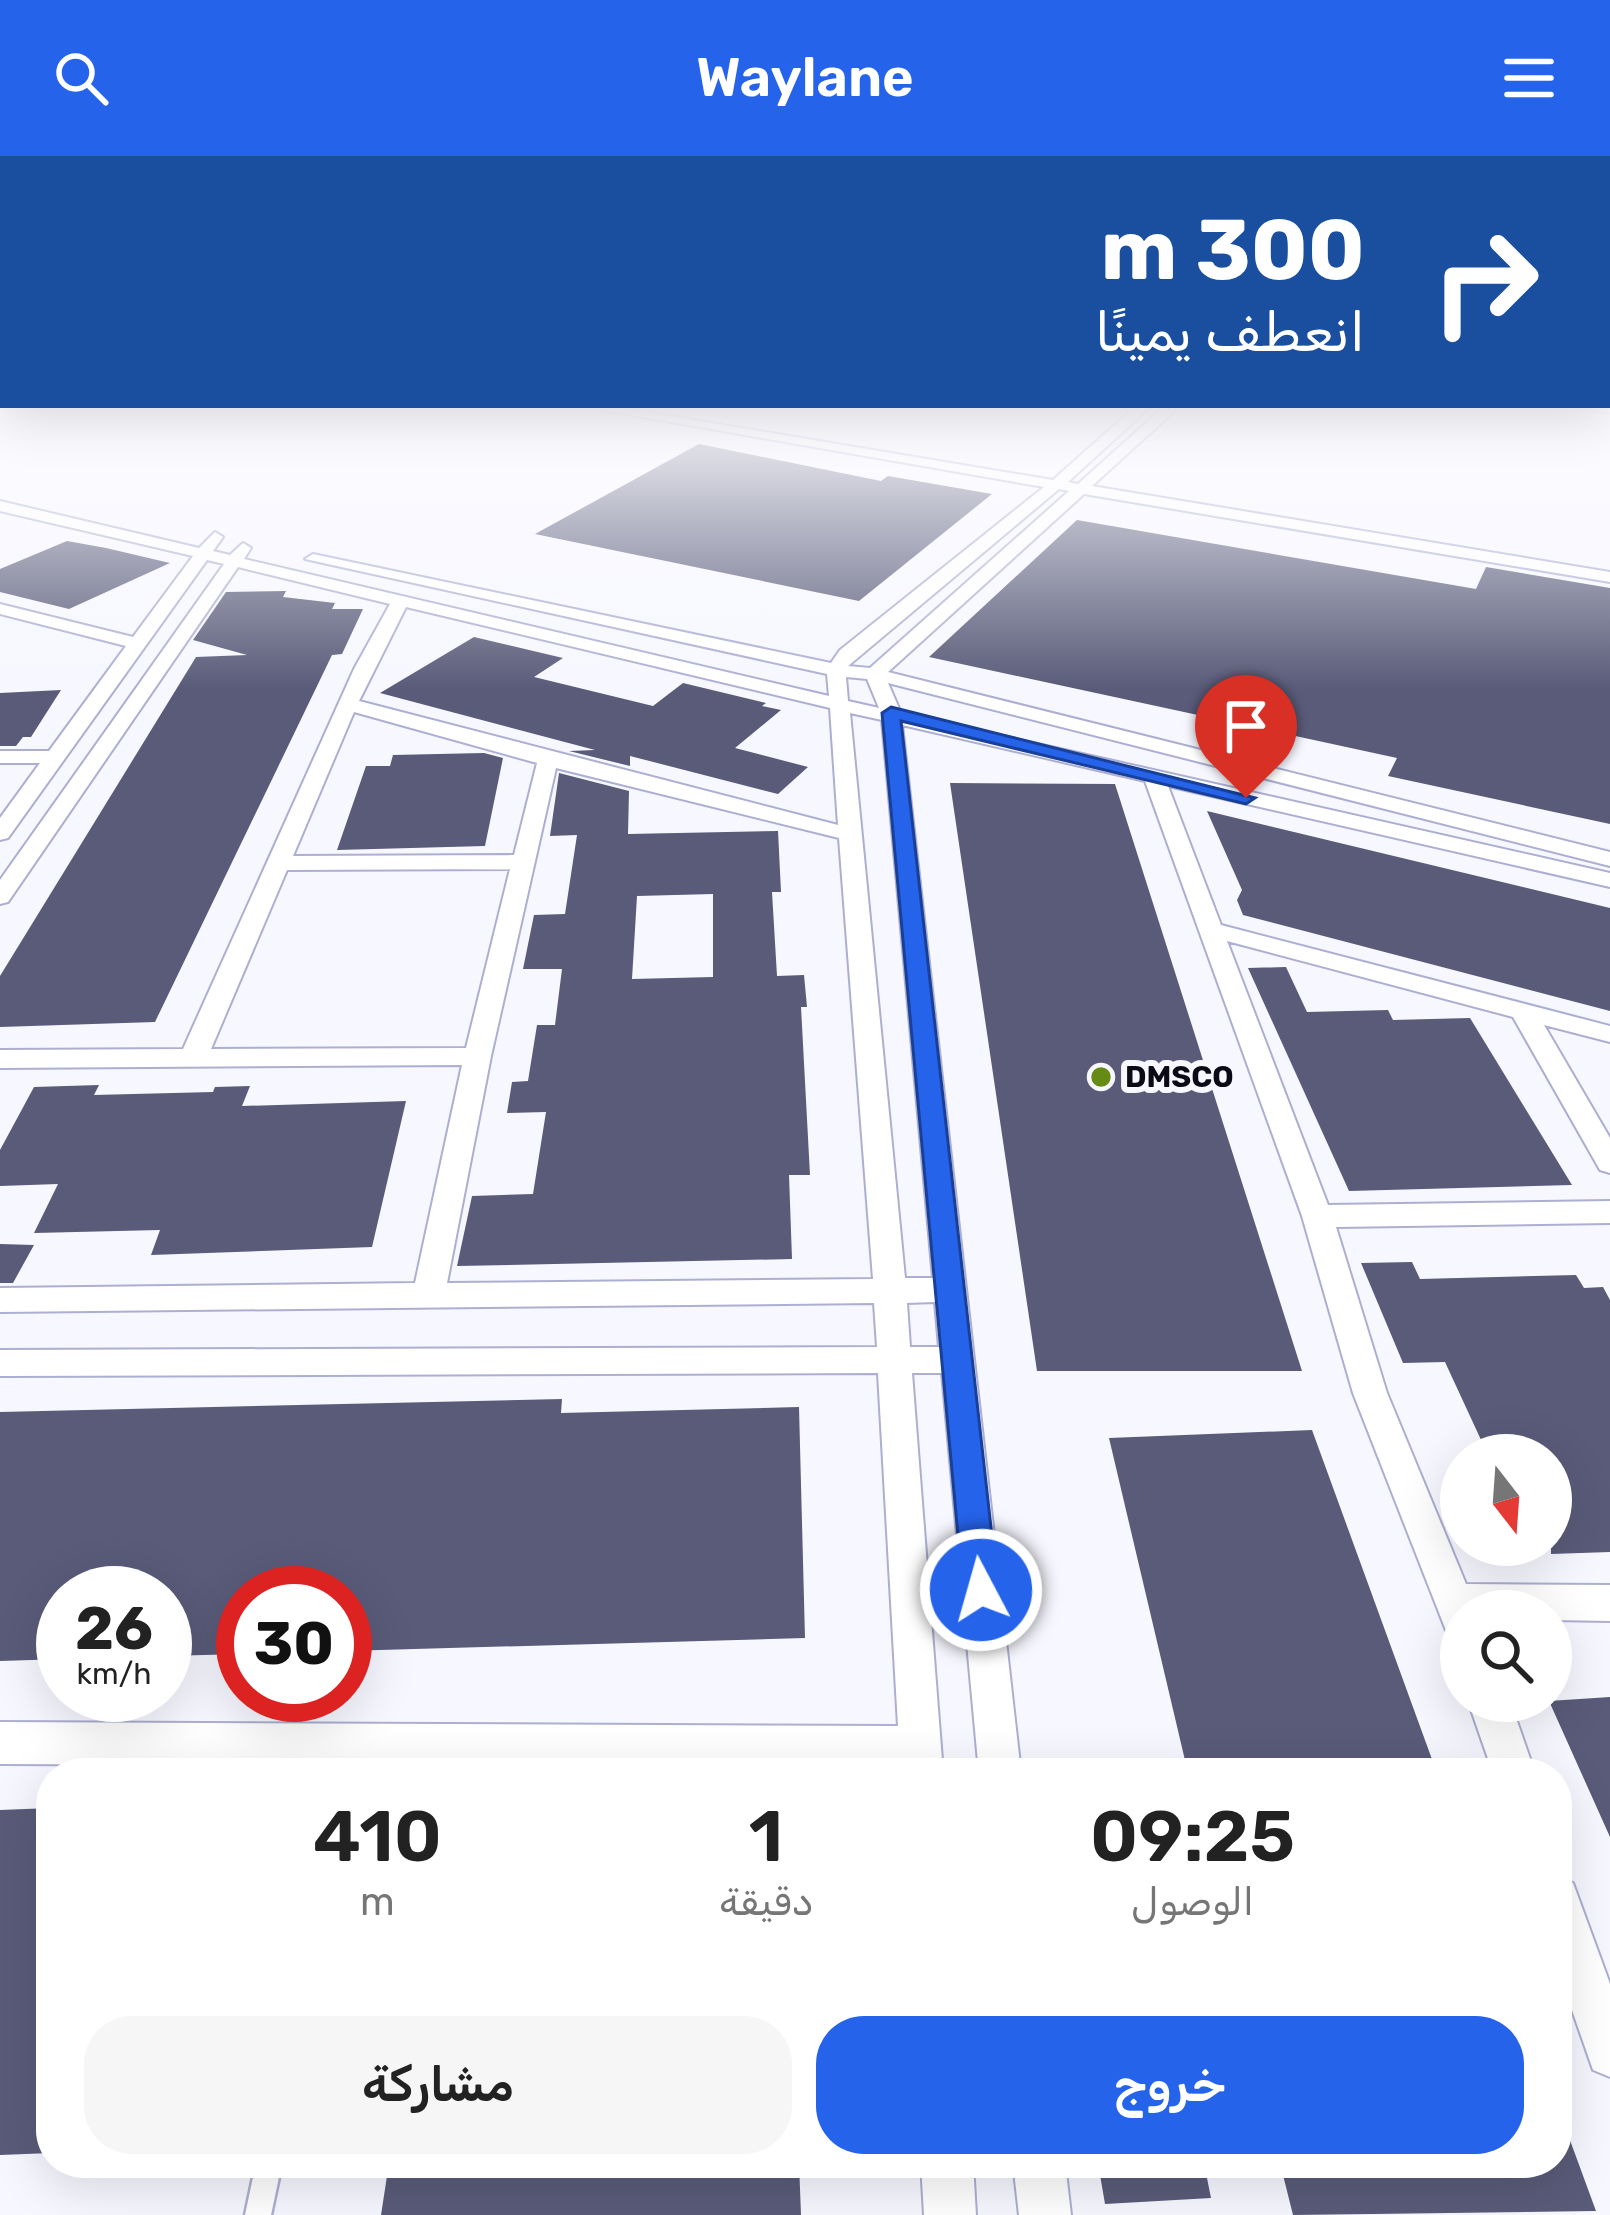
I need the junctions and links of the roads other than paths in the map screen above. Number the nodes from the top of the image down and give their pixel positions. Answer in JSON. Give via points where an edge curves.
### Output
{"nodes":[{"id":1,"x":34,"y":497,"type":"edge"},
{"id":2,"x":1039,"y":497,"type":"edge"},
{"id":3,"x":1073,"y":497,"type":"edge"},
{"id":4,"x":1156,"y":497,"type":"edge"},
{"id":5,"x":1165,"y":497,"type":"edge"},
{"id":6,"x":0,"y":506,"type":"edge"},
{"id":7,"x":211,"y":545,"type":"junction"},
{"id":8,"x":240,"y":552,"type":"junction"},
{"id":9,"x":1610,"y":566,"type":"edge"},
{"id":10,"x":1610,"y":577,"type":"edge"},
{"id":11,"x":400,"y":600,"type":"junction"},
{"id":12,"x":0,"y":609,"type":"edge"},
{"id":13,"x":140,"y":644,"type":"junction"},
{"id":14,"x":836,"y":670,"type":"junction"},
{"id":15,"x":874,"y":674,"type":"junction"},
{"id":16,"x":350,"y":705,"type":"junction"},
{"id":17,"x":840,"y":705,"type":"junction"},
{"id":18,"x":891,"y":713,"type":"junction"},
{"id":19,"x":0,"y":757,"type":"edge"},
{"id":20,"x":56,"y":757,"type":"junction"},
{"id":21,"x":548,"y":760,"type":"junction"},
{"id":22,"x":1154,"y":777,"type":"junction"},
{"id":23,"x":0,"y":833,"type":"edge"},
{"id":24,"x":853,"y":835,"type":"junction"},
{"id":25,"x":1610,"y":859,"type":"edge"},
{"id":26,"x":524,"y":862,"type":"junction"},
{"id":27,"x":278,"y":863,"type":"junction"},
{"id":28,"x":1610,"y":880,"type":"edge"},
{"id":29,"x":0,"y":897,"type":"edge"},
{"id":30,"x":1209,"y":929,"type":"junction"},
{"id":31,"x":1522,"y":1010,"type":"junction"},
{"id":32,"x":1610,"y":1034,"type":"edge"},
{"id":33,"x":194,"y":1056,"type":"junction"},
{"id":34,"x":477,"y":1056,"type":"junction"},
{"id":35,"x":0,"y":1059,"type":"edge"},
{"id":36,"x":1610,"y":1163,"type":"edge"},
{"id":37,"x":1610,"y":1212,"type":"edge"},
{"id":38,"x":1316,"y":1216,"type":"junction"},
{"id":39,"x":950,"y":1290,"type":"junction"},
{"id":40,"x":890,"y":1294,"type":"junction"},
{"id":41,"x":428,"y":1297,"type":"junction"},
{"id":42,"x":0,"y":1300,"type":"edge"},
{"id":43,"x":895,"y":1358,"type":"junction"},
{"id":44,"x":957,"y":1360,"type":"junction"},
{"id":45,"x":0,"y":1363,"type":"edge"},
{"id":46,"x":1449,"y":1590,"type":"edge"},
{"id":47,"x":1610,"y":1603,"type":"edge"},
{"id":48,"x":1572,"y":1605,"type":"edge"},
{"id":49,"x":1496,"y":1722,"type":"edge"},
{"id":50,"x":0,"y":1743,"type":"edge"},
{"id":51,"x":331,"y":1758,"type":"edge"},
{"id":52,"x":921,"y":1758,"type":"edge"},
{"id":53,"x":998,"y":1758,"type":"edge"},
{"id":54,"x":1509,"y":1758,"type":"edge"},
{"id":55,"x":1572,"y":1943,"type":"edge"},
{"id":56,"x":1610,"y":2053,"type":"edge"},
{"id":57,"x":266,"y":2178,"type":"edge"},
{"id":58,"x":948,"y":2178,"type":"edge"},
{"id":59,"x":1041,"y":2178,"type":"edge"},
{"id":60,"x":258,"y":2215,"type":"edge"},
{"id":61,"x":950,"y":2215,"type":"edge"},
{"id":62,"x":1045,"y":2215,"type":"edge"}],
"edges":[{"from":1,"to":7,"type":"street"},
{"from":2,"to":14,"type":"street"},
{"from":3,"to":15,"type":"street"},
{"from":4,"to":10,"type":"street"},
{"from":5,"to":9,"type":"street"},
{"from":6,"to":7,"type":"street"},
{"from":7,"to":8,"type":"street"},
{"from":7,"to":13,"type":"street"},
{"from":8,"to":11,"type":"street"},
{"from":8,"to":14,"type":"street"},
{"from":8,"to":29,"type":"street"},
{"from":11,"to":16,"type":"street"},
{"from":11,"to":17,"type":"street"},
{"from":12,"to":13,"type":"street"},
{"from":13,"to":20,"type":"street"},
{"from":14,"to":15,"type":"street"},
{"from":14,"to":17,"type":"street"},
{"from":15,"to":18,"type":"street"},
{"from":15,"to":25,"type":"street"},
{"from":16,"to":21,"type":"street"},
{"from":16,"to":27,"type":"street"},
{"from":17,"to":18,"type":"street"},
{"from":17,"to":24,"type":"street"},
{"from":18,"to":22,"type":"street"},
{"from":18,"to":39,"type":"street"},
{"from":19,"to":20,"type":"street"},
{"from":20,"to":23,"type":"street"},
{"from":21,"to":24,"type":"street"},
{"from":21,"to":26,"type":"street"},
{"from":22,"to":28,"type":"street"},
{"from":22,"to":30,"type":"street"},
{"from":24,"to":40,"type":"street"},
{"from":26,"to":27,"type":"street"},
{"from":26,"to":34,"type":"street"},
{"from":27,"to":33,"type":"street"},
{"from":30,"to":31,"type":"street"},
{"from":30,"to":38,"type":"street"},
{"from":31,"to":32,"type":"street"},
{"from":31,"to":36,"type":"street"},
{"from":33,"to":34,"type":"street"},
{"from":33,"to":35,"type":"street"},
{"from":34,"to":41,"type":"street"},
{"from":37,"to":38,"type":"street"},
{"from":38,"to":46,"type":"street","via":[[1370,1394]]},
{"from":39,"to":40,"type":"street"},
{"from":39,"to":44,"type":"street"},
{"from":40,"to":41,"type":"street"},
{"from":40,"to":43,"type":"street"},
{"from":41,"to":42,"type":"street"},
{"from":43,"to":44,"type":"street"},
{"from":43,"to":45,"type":"street"},
{"from":43,"to":52,"type":"street"},
{"from":44,"to":53,"type":"street"},
{"from":47,"to":48,"type":"street"},
{"from":49,"to":54,"type":"street"},
{"from":50,"to":51,"type":"street"},
{"from":55,"to":56,"type":"street"},
{"from":57,"to":60,"type":"lane"},
{"from":58,"to":61,"type":"street"},
{"from":59,"to":62,"type":"street"}]}
